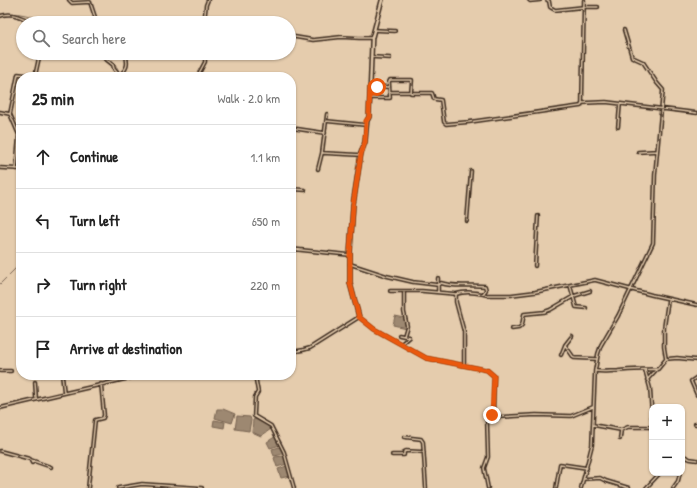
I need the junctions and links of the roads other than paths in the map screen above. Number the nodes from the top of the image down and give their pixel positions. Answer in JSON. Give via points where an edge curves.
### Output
{"nodes":[{"id":1,"x":69,"y":0,"type":"edge"},
{"id":2,"x":208,"y":0,"type":"edge"},
{"id":3,"x":382,"y":0,"type":"edge"},
{"id":4,"x":529,"y":0,"type":"edge"},
{"id":5,"x":540,"y":0,"type":"edge"},
{"id":6,"x":547,"y":0,"type":"edge"},
{"id":7,"x":584,"y":0,"type":"edge"},
{"id":8,"x":584,"y":7,"type":"junction"},
{"id":9,"x":598,"y":7,"type":"dead end"},
{"id":10,"x":0,"y":16,"type":"edge"},
{"id":11,"x":18,"y":16,"type":"edge"},
{"id":12,"x":95,"y":16,"type":"edge"},
{"id":13,"x":205,"y":16,"type":"edge"},
{"id":14,"x":374,"y":30,"type":"junction"},
{"id":15,"x":624,"y":30,"type":"dead end"},
{"id":16,"x":396,"y":31,"type":"dead end"},
{"id":17,"x":296,"y":37,"type":"edge"},
{"id":18,"x":372,"y":38,"type":"junction"},
{"id":19,"x":372,"y":58,"type":"junction"},
{"id":20,"x":390,"y":58,"type":"dead end"},
{"id":21,"x":38,"y":60,"type":"edge"},
{"id":22,"x":107,"y":60,"type":"edge"},
{"id":23,"x":127,"y":60,"type":"edge"},
{"id":24,"x":205,"y":60,"type":"edge"},
{"id":25,"x":36,"y":72,"type":"edge"},
{"id":26,"x":116,"y":72,"type":"edge"},
{"id":27,"x":124,"y":72,"type":"edge"},
{"id":28,"x":200,"y":72,"type":"edge"},
{"id":29,"x":16,"y":84,"type":"edge"},
{"id":30,"x":370,"y":86,"type":"junction"},
{"id":31,"x":389,"y":88,"type":"junction"},
{"id":32,"x":390,"y":92,"type":"junction"},
{"id":33,"x":411,"y":92,"type":"junction"},
{"id":34,"x":370,"y":98,"type":"junction"},
{"id":35,"x":582,"y":103,"type":"junction"},
{"id":36,"x":620,"y":104,"type":"junction"},
{"id":37,"x":662,"y":108,"type":"junction"},
{"id":38,"x":0,"y":112,"type":"edge"},
{"id":39,"x":10,"y":114,"type":"junction"},
{"id":40,"x":327,"y":114,"type":"dead end"},
{"id":41,"x":697,"y":114,"type":"edge"},
{"id":42,"x":326,"y":121,"type":"junction"},
{"id":43,"x":366,"y":125,"type":"junction"},
{"id":44,"x":618,"y":127,"type":"dead end"},
{"id":45,"x":16,"y":128,"type":"edge"},
{"id":46,"x":296,"y":129,"type":"edge"},
{"id":47,"x":325,"y":133,"type":"junction"},
{"id":48,"x":657,"y":151,"type":"junction"},
{"id":49,"x":638,"y":152,"type":"dead end"},
{"id":50,"x":322,"y":153,"type":"junction"},
{"id":51,"x":361,"y":155,"type":"junction"},
{"id":52,"x":0,"y":168,"type":"edge"},
{"id":53,"x":16,"y":169,"type":"edge"},
{"id":54,"x":318,"y":169,"type":"dead end"},
{"id":55,"x":471,"y":171,"type":"dead end"},
{"id":56,"x":296,"y":190,"type":"edge"},
{"id":57,"x":305,"y":190,"type":"dead end"},
{"id":58,"x":538,"y":216,"type":"dead end"},
{"id":59,"x":467,"y":221,"type":"dead end"},
{"id":60,"x":296,"y":250,"type":"edge"},
{"id":61,"x":350,"y":255,"type":"junction"},
{"id":62,"x":350,"y":264,"type":"junction"},
{"id":63,"x":535,"y":266,"type":"dead end"},
{"id":64,"x":438,"y":278,"type":"dead end"},
{"id":65,"x":438,"y":285,"type":"junction"},
{"id":66,"x":570,"y":285,"type":"junction"},
{"id":67,"x":632,"y":289,"type":"junction"},
{"id":68,"x":390,"y":291,"type":"dead end"},
{"id":69,"x":590,"y":291,"type":"dead end"},
{"id":70,"x":404,"y":292,"type":"junction"},
{"id":71,"x":438,"y":292,"type":"junction"},
{"id":72,"x":456,"y":294,"type":"junction"},
{"id":73,"x":484,"y":294,"type":"junction"},
{"id":74,"x":573,"y":297,"type":"junction"},
{"id":75,"x":668,"y":299,"type":"junction"},
{"id":76,"x":697,"y":305,"type":"edge"},
{"id":77,"x":586,"y":308,"type":"dead end"},
{"id":78,"x":359,"y":317,"type":"junction"},
{"id":79,"x":512,"y":329,"type":"dead end"},
{"id":80,"x":400,"y":335,"type":"dead end"},
{"id":81,"x":404,"y":336,"type":"junction"},
{"id":82,"x":572,"y":336,"type":"dead end"},
{"id":83,"x":401,"y":344,"type":"junction"},
{"id":84,"x":565,"y":345,"type":"junction"},
{"id":85,"x":296,"y":351,"type":"edge"},
{"id":86,"x":561,"y":355,"type":"dead end"},
{"id":87,"x":597,"y":359,"type":"junction"},
{"id":88,"x":666,"y":359,"type":"junction"},
{"id":89,"x":697,"y":360,"type":"edge"},
{"id":90,"x":464,"y":366,"type":"junction"},
{"id":91,"x":658,"y":369,"type":"junction"},
{"id":92,"x":645,"y":370,"type":"junction"},
{"id":93,"x":0,"y":371,"type":"edge"},
{"id":94,"x":11,"y":371,"type":"dead end"},
{"id":95,"x":595,"y":371,"type":"junction"},
{"id":96,"x":697,"y":377,"type":"edge"},
{"id":97,"x":63,"y":380,"type":"edge"},
{"id":98,"x":118,"y":380,"type":"edge"},
{"id":99,"x":256,"y":380,"type":"edge"},
{"id":100,"x":647,"y":380,"type":"junction"},
{"id":101,"x":35,"y":382,"type":"dead end"},
{"id":102,"x":101,"y":384,"type":"junction"},
{"id":103,"x":64,"y":393,"type":"junction"},
{"id":104,"x":697,"y":395,"type":"edge"},
{"id":105,"x":36,"y":399,"type":"junction"},
{"id":106,"x":651,"y":404,"type":"edge"},
{"id":107,"x":593,"y":407,"type":"junction"},
{"id":108,"x":0,"y":408,"type":"edge"},
{"id":109,"x":492,"y":415,"type":"junction"},
{"id":110,"x":593,"y":425,"type":"junction"},
{"id":111,"x":649,"y":428,"type":"edge"},
{"id":112,"x":621,"y":430,"type":"junction"},
{"id":113,"x":404,"y":437,"type":"dead end"},
{"id":114,"x":620,"y":439,"type":"dead end"},
{"id":115,"x":0,"y":451,"type":"edge"},
{"id":116,"x":424,"y":452,"type":"junction"},
{"id":117,"x":392,"y":456,"type":"dead end"},
{"id":118,"x":685,"y":457,"type":"edge"},
{"id":119,"x":31,"y":460,"type":"junction"},
{"id":120,"x":697,"y":460,"type":"edge"},
{"id":121,"x":32,"y":463,"type":"dead end"},
{"id":122,"x":51,"y":466,"type":"dead end"},
{"id":123,"x":587,"y":468,"type":"junction"},
{"id":124,"x":657,"y":476,"type":"edge"},
{"id":125,"x":679,"y":476,"type":"edge"},
{"id":126,"x":584,"y":479,"type":"junction"},
{"id":127,"x":88,"y":488,"type":"edge"},
{"id":128,"x":118,"y":488,"type":"edge"},
{"id":129,"x":202,"y":488,"type":"edge"},
{"id":130,"x":294,"y":488,"type":"edge"},
{"id":131,"x":426,"y":488,"type":"edge"},
{"id":132,"x":488,"y":488,"type":"edge"},
{"id":133,"x":556,"y":488,"type":"edge"},
{"id":134,"x":581,"y":488,"type":"edge"},
{"id":135,"x":629,"y":488,"type":"edge"},
{"id":136,"x":646,"y":488,"type":"edge"},
{"id":137,"x":673,"y":488,"type":"edge"}],
"edges":[{"from":1,"to":12,"type":"street","via":[[72,3],[90,2]]},
{"from":2,"to":13,"type":"street"},
{"from":3,"to":14,"type":"street"},
{"from":4,"to":5,"type":"street"},
{"from":6,"to":8,"type":"street","via":[[550,7],[555,10]]},
{"from":7,"to":8,"type":"street"},
{"from":8,"to":9,"type":"street"},
{"from":8,"to":35,"type":"street"},
{"from":10,"to":11,"type":"street"},
{"from":14,"to":16,"type":"street"},
{"from":14,"to":18,"type":"street"},
{"from":15,"to":37,"type":"street","via":[[632,57],[643,62],[663,90]]},
{"from":17,"to":18,"type":"street","via":[[314,40],[341,37]]},
{"from":18,"to":19,"type":"street"},
{"from":19,"to":20,"type":"street"},
{"from":19,"to":30,"type":"street"},
{"from":21,"to":25,"type":"street"},
{"from":22,"to":26,"type":"street"},
{"from":23,"to":27,"type":"street","via":[[128,65]]},
{"from":24,"to":28,"type":"street"},
{"from":29,"to":39,"type":"street"},
{"from":30,"to":31,"type":"street"},
{"from":30,"to":34,"type":"street"},
{"from":31,"to":32,"type":"street"},
{"from":31,"to":33,"type":"street","via":[[390,80],[412,80]]},
{"from":32,"to":33,"type":"street"},
{"from":32,"to":34,"type":"street","via":[[390,98]]},
{"from":33,"to":35,"type":"street","via":[[432,93],[434,99],[440,99],[446,124],[581,106]]},
{"from":34,"to":43,"type":"street"},
{"from":35,"to":36,"type":"street"},
{"from":36,"to":37,"type":"street"},
{"from":36,"to":44,"type":"street"},
{"from":37,"to":41,"type":"street"},
{"from":37,"to":48,"type":"street"},
{"from":38,"to":39,"type":"street"},
{"from":39,"to":45,"type":"street"},
{"from":40,"to":42,"type":"street"},
{"from":42,"to":43,"type":"street"},
{"from":42,"to":47,"type":"street"},
{"from":43,"to":51,"type":"street"},
{"from":46,"to":47,"type":"street"},
{"from":47,"to":50,"type":"street"},
{"from":48,"to":49,"type":"street"},
{"from":48,"to":67,"type":"street","via":[[653,243]]},
{"from":50,"to":51,"type":"street"},
{"from":50,"to":54,"type":"street"},
{"from":51,"to":61,"type":"street","via":[[353,205]]},
{"from":52,"to":53,"type":"street"},
{"from":55,"to":59,"type":"street"},
{"from":56,"to":57,"type":"street"},
{"from":58,"to":63,"type":"street"},
{"from":60,"to":61,"type":"street"},
{"from":61,"to":62,"type":"street"},
{"from":62,"to":65,"type":"street","via":[[386,276]]},
{"from":62,"to":78,"type":"street","via":[[350,283]]},
{"from":64,"to":65,"type":"street"},
{"from":65,"to":71,"type":"street"},
{"from":65,"to":73,"type":"street","via":[[441,283],[452,287],[485,286]]},
{"from":66,"to":67,"type":"street","via":[[595,280]]},
{"from":66,"to":73,"type":"street","via":[[511,295]]},
{"from":66,"to":74,"type":"street"},
{"from":67,"to":75,"type":"street"},
{"from":67,"to":87,"type":"street","via":[[601,345]]},
{"from":68,"to":70,"type":"street"},
{"from":69,"to":74,"type":"street"},
{"from":70,"to":71,"type":"street"},
{"from":70,"to":81,"type":"street","via":[[407,326]]},
{"from":71,"to":72,"type":"street"},
{"from":72,"to":73,"type":"street"},
{"from":72,"to":90,"type":"street","via":[[464,332]]},
{"from":74,"to":77,"type":"street","via":[[576,307]]},
{"from":74,"to":79,"type":"street","via":[[550,310],[524,314],[522,325]]},
{"from":75,"to":76,"type":"street"},
{"from":75,"to":88,"type":"street","via":[[664,328]]},
{"from":78,"to":83,"type":"street"},
{"from":78,"to":85,"type":"street","via":[[310,348]]},
{"from":80,"to":81,"type":"street"},
{"from":81,"to":83,"type":"street","via":[[409,337]]},
{"from":82,"to":84,"type":"street"},
{"from":83,"to":90,"type":"street","via":[[426,358]]},
{"from":84,"to":86,"type":"street"},
{"from":84,"to":87,"type":"street","via":[[574,358]]},
{"from":87,"to":95,"type":"street"},
{"from":88,"to":89,"type":"street"},
{"from":88,"to":91,"type":"street"},
{"from":90,"to":109,"type":"street","via":[[487,370],[494,376]]},
{"from":91,"to":92,"type":"street"},
{"from":91,"to":100,"type":"street"},
{"from":92,"to":95,"type":"street"},
{"from":92,"to":100,"type":"street"},
{"from":93,"to":94,"type":"street"},
{"from":95,"to":107,"type":"street"},
{"from":96,"to":104,"type":"street","via":[[691,381]]},
{"from":97,"to":103,"type":"street"},
{"from":98,"to":102,"type":"street"},
{"from":99,"to":130,"type":"street","via":[[258,392],[255,397],[254,416],[271,426],[284,452]]},
{"from":100,"to":106,"type":"street"},
{"from":101,"to":105,"type":"street"},
{"from":102,"to":103,"type":"street"},
{"from":102,"to":127,"type":"street","via":[[104,415],[103,418],[95,420]]},
{"from":103,"to":105,"type":"street"},
{"from":105,"to":108,"type":"street"},
{"from":107,"to":109,"type":"street","via":[[571,416]]},
{"from":107,"to":110,"type":"street"},
{"from":109,"to":132,"type":"street","via":[[487,421],[488,457],[484,468]]},
{"from":110,"to":112,"type":"street"},
{"from":110,"to":123,"type":"street"},
{"from":111,"to":112,"type":"street","via":[[628,427]]},
{"from":112,"to":114,"type":"street"},
{"from":113,"to":116,"type":"street","via":[[421,439]]},
{"from":115,"to":119,"type":"street"},
{"from":116,"to":117,"type":"street","via":[[406,451],[404,455]]},
{"from":116,"to":131,"type":"street"},
{"from":118,"to":120,"type":"street"},
{"from":119,"to":121,"type":"street"},
{"from":119,"to":122,"type":"street"},
{"from":123,"to":126,"type":"street"},
{"from":123,"to":133,"type":"street","via":[[560,464]]},
{"from":124,"to":136,"type":"street"},
{"from":125,"to":137,"type":"street"},
{"from":126,"to":134,"type":"street"},
{"from":126,"to":135,"type":"street","via":[[600,478]]},
{"from":128,"to":129,"type":"street","via":[[142,484]]}]}
